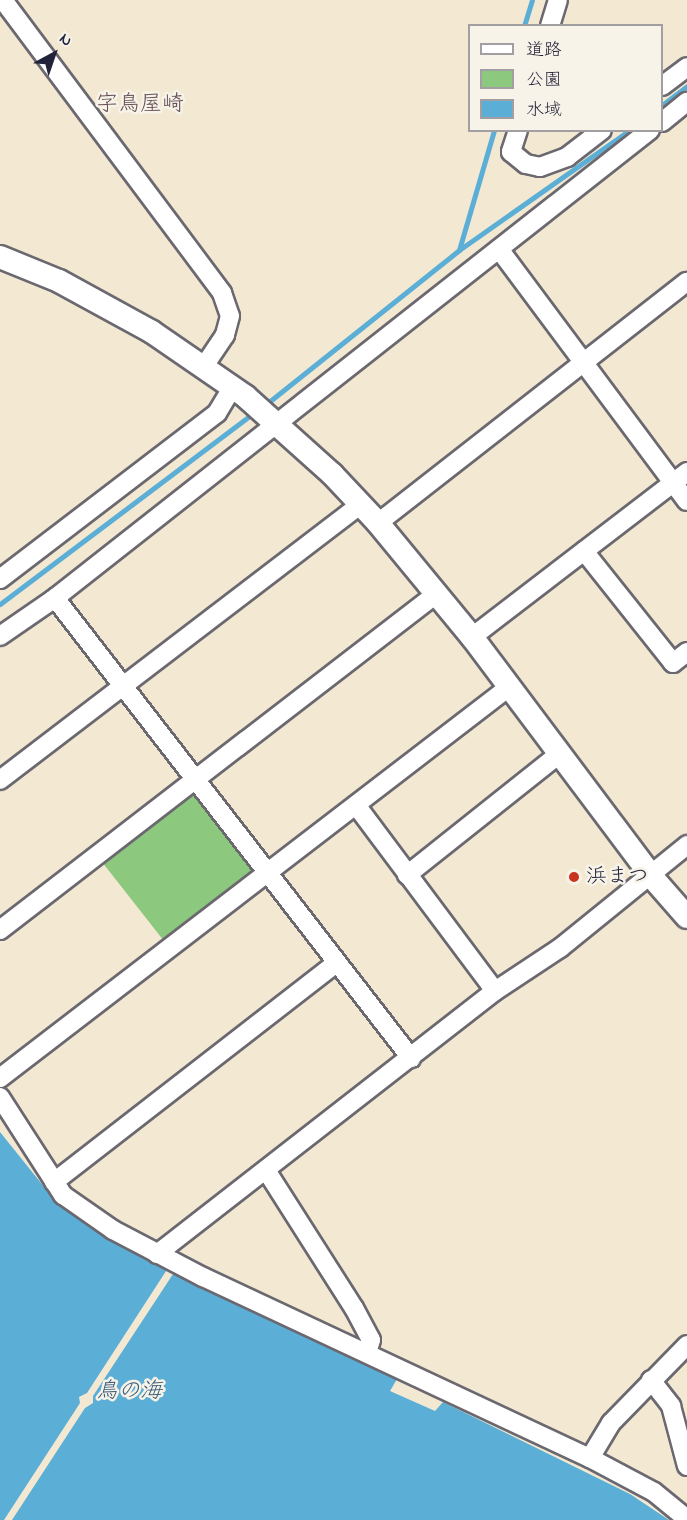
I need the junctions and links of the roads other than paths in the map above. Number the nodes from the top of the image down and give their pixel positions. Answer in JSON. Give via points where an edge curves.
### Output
{"nodes":[{"id":1,"x":3,"y":0,"type":"edge"},
{"id":2,"x":558,"y":0,"type":"edge"},
{"id":3,"x":551,"y":24,"type":"edge"},
{"id":4,"x":687,"y":67,"type":"edge"},
{"id":5,"x":663,"y":85,"type":"edge"},
{"id":6,"x":687,"y":102,"type":"edge"},
{"id":7,"x":663,"y":121,"type":"edge"},
{"id":8,"x":517,"y":132,"type":"edge"},
{"id":9,"x":599,"y":132,"type":"edge"},
{"id":10,"x":647,"y":132,"type":"edge"},
{"id":11,"x":499,"y":249,"type":"junction"},
{"id":12,"x":0,"y":257,"type":"edge"},
{"id":13,"x":687,"y":282,"type":"edge"},
{"id":14,"x":582,"y":364,"type":"junction"},
{"id":15,"x":204,"y":366,"type":"junction"},
{"id":16,"x":239,"y":391,"type":"junction"},
{"id":17,"x":272,"y":419,"type":"junction"},
{"id":18,"x":680,"y":477,"type":"edge"},
{"id":19,"x":687,"y":501,"type":"edge"},
{"id":20,"x":361,"y":504,"type":"junction"},
{"id":21,"x":378,"y":523,"type":"junction"},
{"id":22,"x":584,"y":551,"type":"junction"},
{"id":23,"x":0,"y":579,"type":"edge"},
{"id":24,"x":436,"y":594,"type":"junction"},
{"id":25,"x":54,"y":598,"type":"junction"},
{"id":26,"x":0,"y":636,"type":"edge"},
{"id":27,"x":472,"y":637,"type":"junction"},
{"id":28,"x":687,"y":652,"type":"edge"},
{"id":29,"x":124,"y":684,"type":"junction"},
{"id":30,"x":509,"y":687,"type":"junction"},
{"id":31,"x":558,"y":755,"type":"junction"},
{"id":32,"x":195,"y":779,"type":"junction"},
{"id":33,"x":0,"y":780,"type":"edge"},
{"id":34,"x":356,"y":806,"type":"junction"},
{"id":35,"x":687,"y":845,"type":"edge"},
{"id":36,"x":268,"y":873,"type":"junction"},
{"id":37,"x":408,"y":875,"type":"junction"},
{"id":38,"x":652,"y":876,"type":"junction"},
{"id":39,"x":687,"y":917,"type":"edge"},
{"id":40,"x":0,"y":930,"type":"edge"},
{"id":41,"x":336,"y":963,"type":"junction"},
{"id":42,"x":495,"y":991,"type":"junction"},
{"id":43,"x":411,"y":1058,"type":"junction"},
{"id":44,"x":0,"y":1078,"type":"edge"},
{"id":45,"x":0,"y":1097,"type":"edge"},
{"id":46,"x":266,"y":1170,"type":"junction"},
{"id":47,"x":54,"y":1182,"type":"junction"},
{"id":48,"x":157,"y":1254,"type":"junction"},
{"id":49,"x":687,"y":1345,"type":"edge"},
{"id":50,"x":368,"y":1352,"type":"junction"},
{"id":51,"x":651,"y":1380,"type":"junction"},
{"id":52,"x":590,"y":1458,"type":"junction"},
{"id":53,"x":687,"y":1466,"type":"edge"},
{"id":54,"x":687,"y":1519,"type":"edge"}],
"edges":[{"from":1,"to":15,"type":"street","via":[[222,293],[230,316],[225,335]]},
{"from":2,"to":3,"type":"street"},
{"from":4,"to":5,"type":"street"},
{"from":6,"to":7,"type":"street"},
{"from":8,"to":9,"type":"street","via":[[511,152],[526,164],[540,167],[567,157]]},
{"from":10,"to":11,"type":"street"},
{"from":11,"to":14,"type":"street"},
{"from":11,"to":17,"type":"street"},
{"from":12,"to":15,"type":"street","via":[[59,281],[152,332]]},
{"from":13,"to":14,"type":"street"},
{"from":14,"to":18,"type":"street"},
{"from":14,"to":21,"type":"street"},
{"from":15,"to":16,"type":"street"},
{"from":16,"to":17,"type":"street"},
{"from":16,"to":23,"type":"street","via":[[217,413]]},
{"from":17,"to":20,"type":"street"},
{"from":17,"to":25,"type":"street"},
{"from":18,"to":19,"type":"street"},
{"from":18,"to":22,"type":"street"},
{"from":20,"to":21,"type":"street"},
{"from":20,"to":29,"type":"street"},
{"from":21,"to":24,"type":"street"},
{"from":22,"to":27,"type":"street"},
{"from":22,"to":28,"type":"street","via":[[673,663]]},
{"from":24,"to":27,"type":"street"},
{"from":24,"to":32,"type":"street"},
{"from":25,"to":26,"type":"street"},
{"from":25,"to":29,"type":"street"},
{"from":27,"to":30,"type":"street"},
{"from":29,"to":32,"type":"street"},
{"from":29,"to":33,"type":"street"},
{"from":30,"to":31,"type":"street"},
{"from":30,"to":34,"type":"street"},
{"from":31,"to":37,"type":"street"},
{"from":31,"to":38,"type":"street"},
{"from":32,"to":36,"type":"street"},
{"from":32,"to":40,"type":"street"},
{"from":34,"to":36,"type":"street"},
{"from":34,"to":37,"type":"street"},
{"from":35,"to":38,"type":"street"},
{"from":36,"to":41,"type":"street"},
{"from":36,"to":44,"type":"street"},
{"from":37,"to":42,"type":"street"},
{"from":38,"to":39,"type":"street"},
{"from":38,"to":42,"type":"street","via":[[560,948]]},
{"from":41,"to":43,"type":"street"},
{"from":41,"to":47,"type":"street"},
{"from":42,"to":43,"type":"street"},
{"from":43,"to":46,"type":"street"},
{"from":45,"to":47,"type":"street"},
{"from":46,"to":48,"type":"street"},
{"from":46,"to":50,"type":"street","via":[[372,1340]]},
{"from":47,"to":48,"type":"street","via":[[63,1195],[113,1230]]},
{"from":48,"to":50,"type":"street"},
{"from":49,"to":51,"type":"street"},
{"from":50,"to":52,"type":"street"},
{"from":51,"to":52,"type":"street","via":[[611,1423]]},
{"from":51,"to":53,"type":"street","via":[[671,1406]]},
{"from":52,"to":54,"type":"street","via":[[654,1492]]}]}
